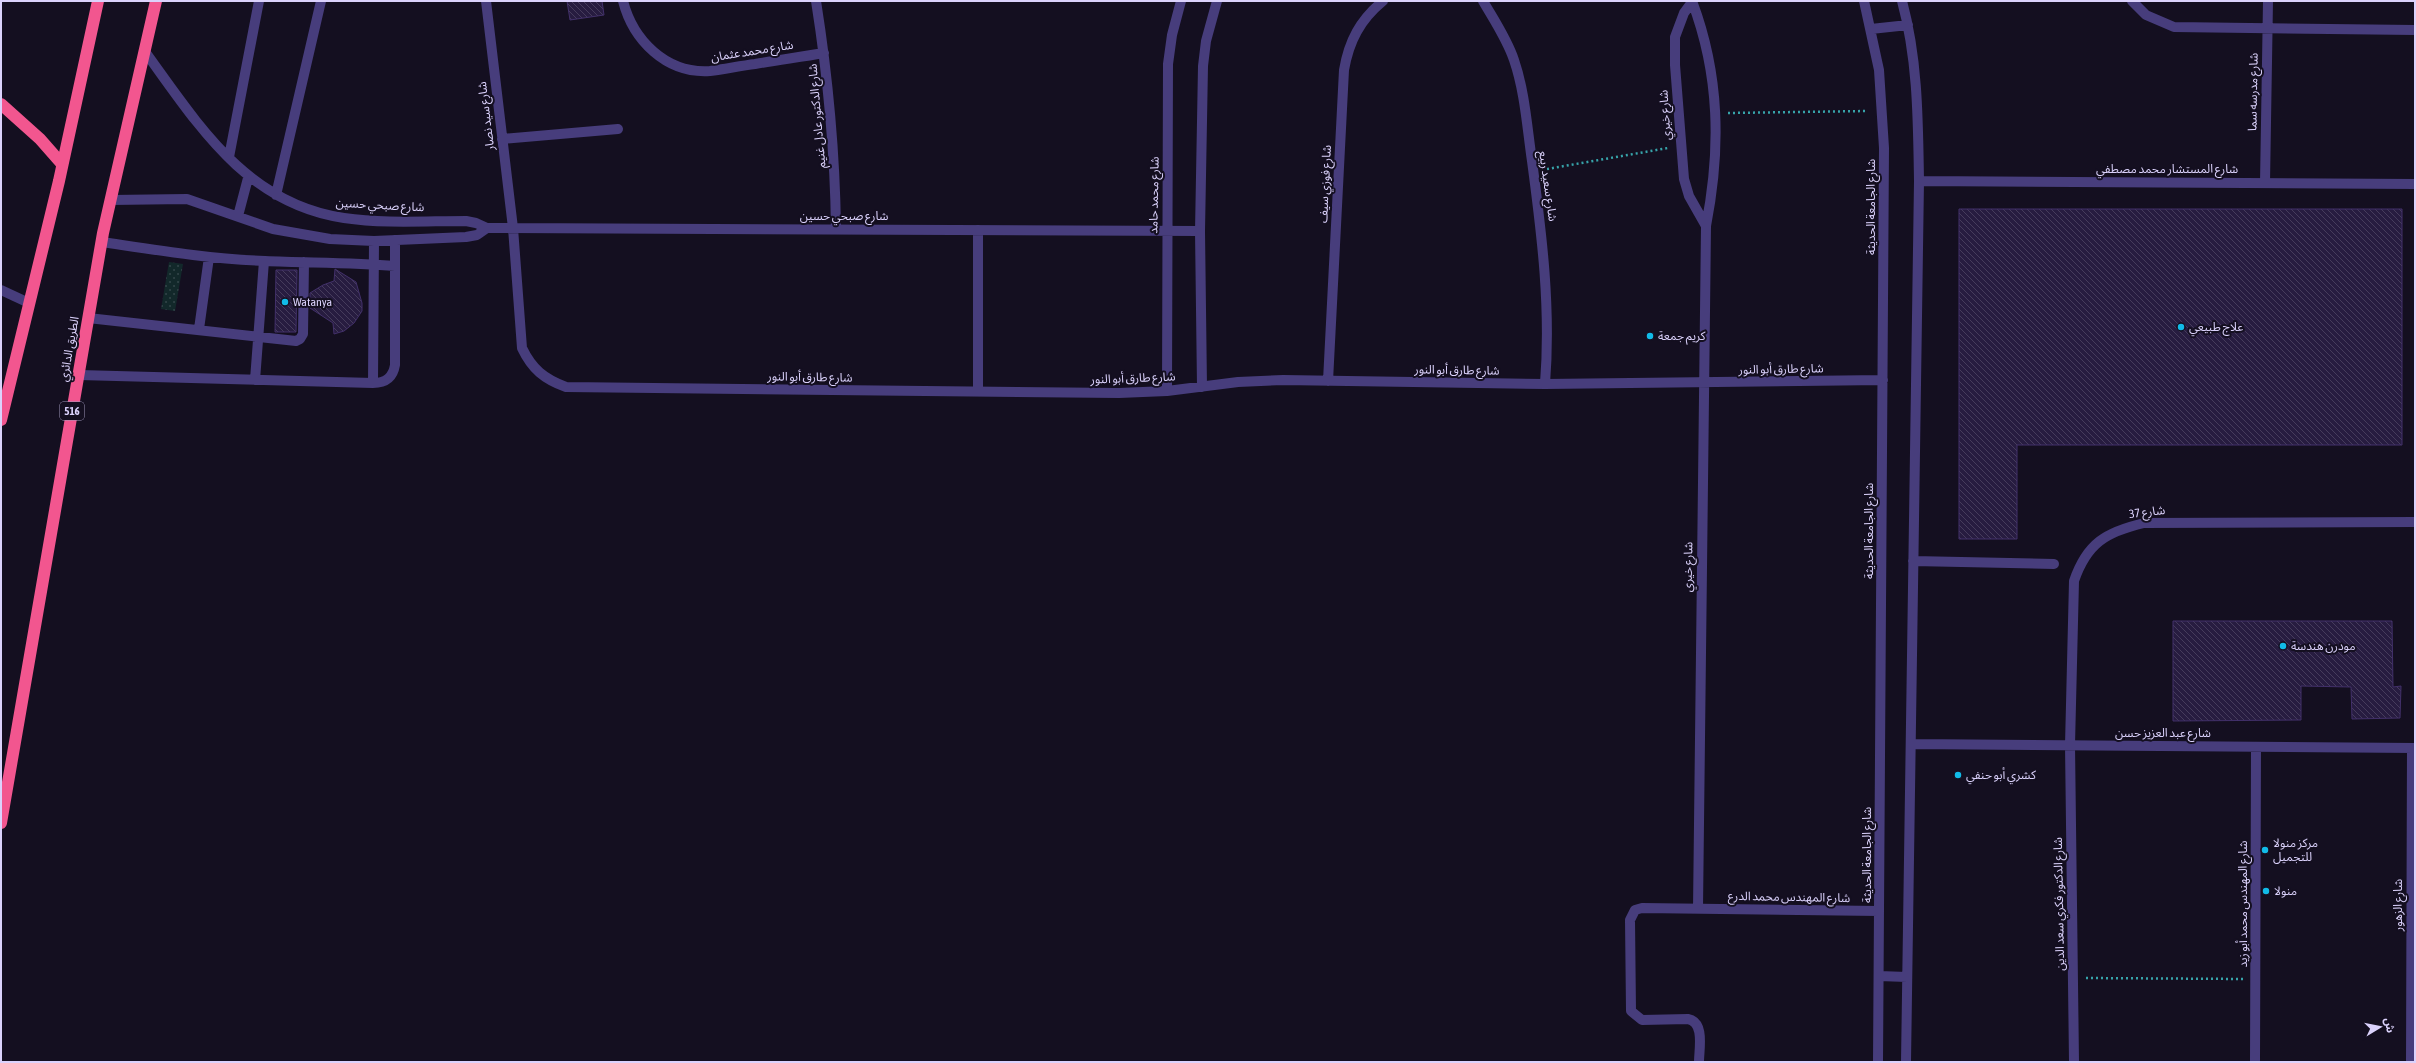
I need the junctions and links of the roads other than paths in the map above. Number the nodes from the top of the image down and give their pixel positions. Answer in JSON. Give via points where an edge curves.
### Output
{"nodes":[{"id":1,"x":98,"y":1,"type":"edge"},
{"id":2,"x":156,"y":1,"type":"edge"},
{"id":3,"x":259,"y":1,"type":"edge"},
{"id":4,"x":321,"y":1,"type":"edge"},
{"id":5,"x":486,"y":1,"type":"edge"},
{"id":6,"x":623,"y":1,"type":"edge"},
{"id":7,"x":816,"y":1,"type":"edge"},
{"id":8,"x":1181,"y":1,"type":"edge"},
{"id":9,"x":1217,"y":1,"type":"edge"},
{"id":10,"x":1383,"y":1,"type":"edge"},
{"id":11,"x":1483,"y":1,"type":"edge"},
{"id":12,"x":1864,"y":1,"type":"edge"},
{"id":13,"x":1902,"y":1,"type":"edge"},
{"id":14,"x":2132,"y":1,"type":"edge"},
{"id":15,"x":2268,"y":1,"type":"edge"},
{"id":16,"x":1692,"y":2,"type":"edge"},
{"id":17,"x":1908,"y":25,"type":"junction"},
{"id":18,"x":2268,"y":28,"type":"junction"},
{"id":19,"x":1871,"y":29,"type":"junction"},
{"id":20,"x":2415,"y":30,"type":"edge"},
{"id":21,"x":146,"y":53,"type":"junction"},
{"id":22,"x":824,"y":53,"type":"junction"},
{"id":23,"x":1,"y":104,"type":"edge"},
{"id":24,"x":618,"y":129,"type":"dead end"},
{"id":25,"x":502,"y":139,"type":"junction"},
{"id":26,"x":229,"y":158,"type":"junction"},
{"id":27,"x":62,"y":164,"type":"junction"},
{"id":28,"x":248,"y":178,"type":"junction"},
{"id":29,"x":1919,"y":181,"type":"junction"},
{"id":30,"x":2265,"y":183,"type":"junction"},
{"id":31,"x":2415,"y":184,"type":"edge"},
{"id":32,"x":276,"y":195,"type":"junction"},
{"id":33,"x":111,"y":200,"type":"junction"},
{"id":34,"x":238,"y":216,"type":"junction"},
{"id":35,"x":1706,"y":226,"type":"junction"},
{"id":36,"x":487,"y":228,"type":"junction"},
{"id":37,"x":513,"y":228,"type":"junction"},
{"id":38,"x":836,"y":229,"type":"junction"},
{"id":39,"x":978,"y":230,"type":"junction"},
{"id":40,"x":1166,"y":231,"type":"junction"},
{"id":41,"x":1200,"y":231,"type":"junction"},
{"id":42,"x":395,"y":240,"type":"junction"},
{"id":43,"x":374,"y":241,"type":"junction"},
{"id":44,"x":102,"y":242,"type":"junction"},
{"id":45,"x":209,"y":257,"type":"junction"},
{"id":46,"x":264,"y":261,"type":"junction"},
{"id":47,"x":304,"y":262,"type":"junction"},
{"id":48,"x":374,"y":264,"type":"junction"},
{"id":49,"x":395,"y":266,"type":"junction"},
{"id":50,"x":1,"y":290,"type":"edge"},
{"id":51,"x":30,"y":303,"type":"junction"},
{"id":52,"x":88,"y":318,"type":"junction"},
{"id":53,"x":199,"y":330,"type":"junction"},
{"id":54,"x":258,"y":337,"type":"junction"},
{"id":55,"x":78,"y":375,"type":"junction"},
{"id":56,"x":255,"y":380,"type":"junction"},
{"id":57,"x":1883,"y":380,"type":"junction"},
{"id":58,"x":1328,"y":381,"type":"junction"},
{"id":59,"x":373,"y":383,"type":"junction"},
{"id":60,"x":1702,"y":383,"type":"junction"},
{"id":61,"x":1545,"y":384,"type":"junction"},
{"id":62,"x":1202,"y":387,"type":"junction"},
{"id":63,"x":1167,"y":391,"type":"junction"},
{"id":64,"x":978,"y":392,"type":"junction"},
{"id":65,"x":1,"y":420,"type":"edge"},
{"id":66,"x":2415,"y":522,"type":"edge"},
{"id":67,"x":1913,"y":561,"type":"junction"},
{"id":68,"x":2054,"y":564,"type":"dead end"},
{"id":69,"x":1911,"y":744,"type":"junction"},
{"id":70,"x":2070,"y":745,"type":"junction"},
{"id":71,"x":2256,"y":747,"type":"junction"},
{"id":72,"x":2414,"y":748,"type":"edge"},
{"id":73,"x":1,"y":823,"type":"edge"},
{"id":74,"x":1698,"y":909,"type":"junction"},
{"id":75,"x":1879,"y":911,"type":"junction"},
{"id":76,"x":1879,"y":976,"type":"junction"},
{"id":77,"x":1907,"y":977,"type":"junction"},
{"id":78,"x":1699,"y":1062,"type":"edge"},
{"id":79,"x":1878,"y":1062,"type":"edge"},
{"id":80,"x":1906,"y":1062,"type":"edge"},
{"id":81,"x":2074,"y":1062,"type":"edge"},
{"id":82,"x":2255,"y":1062,"type":"edge"},
{"id":83,"x":2411,"y":1062,"type":"edge"}],
"edges":[{"from":1,"to":27,"type":"highway"},
{"from":2,"to":21,"type":"highway","name":"الطريق الدائري","number":"516"},
{"from":3,"to":26,"type":"street"},
{"from":4,"to":32,"type":"street"},
{"from":5,"to":25,"type":"street","name":"شارع سيد نصار"},
{"from":6,"to":22,"type":"street","name":"شارع محمد عثمان","via":[[626,16],[636,35],[650,50],[668,62],[688,69],[708,71]]},
{"from":7,"to":22,"type":"street","name":"شارع الدكتور عادل غنيم"},
{"from":8,"to":40,"type":"street","name":"شارع محمد حامد","via":[[1168,64]]},
{"from":9,"to":41,"type":"street","via":[[1206,41],[1203,66]]},
{"from":10,"to":58,"type":"street","name":"شارع فوزي سيف","via":[[1362,22],[1353,37],[1344,70]]},
{"from":11,"to":61,"type":"street","name":"شارع سعيد ربيع","via":[[1508,45],[1518,74],[1547,289]]},
{"from":12,"to":19,"type":"street","name":"شارع الجامعة الحديثة"},
{"from":13,"to":17,"type":"street"},
{"from":14,"to":18,"type":"street","via":[[2146,15],[2174,27]]},
{"from":15,"to":18,"type":"street","name":"شارع مدرسه سما"},
{"from":16,"to":35,"type":"street","name":"شارع خيري","via":[[1710,64],[1716,114],[1716,162]]},
{"from":16,"to":35,"type":"street","name":"شارع خيري","via":[[1684,12],[1675,37],[1680,146],[1689,196]]},
{"from":17,"to":19,"type":"street"},
{"from":17,"to":29,"type":"street","via":[[1916,87]]},
{"from":18,"to":20,"type":"street"},
{"from":18,"to":30,"type":"street","name":"شارع مدرسه سما"},
{"from":19,"to":57,"type":"street","name":"شارع الجامعة الحديثة","via":[[1883,110]]},
{"from":21,"to":26,"type":"street","name":"شارع صبحي حسين","via":[[203,132]]},
{"from":21,"to":33,"type":"highway","name":"الطريق الدائري","number":"516"},
{"from":22,"to":38,"type":"street","name":"شارع الدكتور عادل غنيم","via":[[833,141]]},
{"from":23,"to":27,"type":"highway","via":[[36,134]]},
{"from":24,"to":25,"type":"street"},
{"from":25,"to":37,"type":"street","name":"شارع سيد نصار"},
{"from":26,"to":28,"type":"street","name":"شارع صبحي حسين"},
{"from":27,"to":51,"type":"highway"},
{"from":28,"to":32,"type":"street","name":"شارع صبحي حسين"},
{"from":28,"to":34,"type":"street"},
{"from":29,"to":30,"type":"street","name":"شارع المستشار محمد مصطفي"},
{"from":29,"to":67,"type":"street"},
{"from":30,"to":31,"type":"street","name":"شارع المستشار محمد مصطفي"},
{"from":32,"to":36,"type":"street","name":"شارع صبحي حسين","via":[[298,206],[345,218],[466,221]]},
{"from":33,"to":34,"type":"street","name":"شارع صبحي حسين","via":[[188,199]]},
{"from":33,"to":44,"type":"highway","name":"الطريق الدائري","number":"516"},
{"from":34,"to":43,"type":"street","name":"شارع صبحي حسين","via":[[273,229],[301,235]]},
{"from":35,"to":60,"type":"street","name":"شارع خيري"},
{"from":36,"to":37,"type":"street","name":"شارع صبحي حسين"},
{"from":36,"to":42,"type":"street","name":"شارع صبحي حسين","via":[[471,236]]},
{"from":37,"to":38,"type":"street","name":"شارع صبحي حسين"},
{"from":37,"to":64,"type":"street","name":"شارع طارق أبو النور","via":[[522,348],[528,361],[539,374],[558,384],[581,388]]},
{"from":38,"to":39,"type":"street","name":"شارع صبحي حسين"},
{"from":39,"to":40,"type":"street","name":"شارع صبحي حسين"},
{"from":39,"to":64,"type":"street"},
{"from":40,"to":41,"type":"street","name":"شارع صبحي حسين"},
{"from":40,"to":63,"type":"street","name":"شارع محمد حامد"},
{"from":41,"to":62,"type":"street"},
{"from":42,"to":43,"type":"street","name":"شارع صبحي حسين"},
{"from":42,"to":49,"type":"street"},
{"from":43,"to":48,"type":"street"},
{"from":44,"to":45,"type":"street"},
{"from":44,"to":52,"type":"highway","name":"الطريق الدائري","number":"516"},
{"from":45,"to":46,"type":"street"},
{"from":45,"to":53,"type":"street"},
{"from":46,"to":47,"type":"street"},
{"from":46,"to":54,"type":"street"},
{"from":47,"to":48,"type":"street"},
{"from":47,"to":54,"type":"street","via":[[301,338],[294,341]]},
{"from":48,"to":49,"type":"street"},
{"from":48,"to":59,"type":"street"},
{"from":49,"to":59,"type":"street","via":[[394,372],[386,381]]},
{"from":50,"to":51,"type":"street"},
{"from":51,"to":65,"type":"highway"},
{"from":52,"to":53,"type":"street"},
{"from":52,"to":55,"type":"highway","name":"الطريق الدائري","number":"516"},
{"from":53,"to":54,"type":"street"},
{"from":54,"to":56,"type":"street"},
{"from":55,"to":56,"type":"street"},
{"from":55,"to":73,"type":"highway","name":"الطريق الدائري","number":"516"},
{"from":56,"to":59,"type":"street"},
{"from":57,"to":60,"type":"street","name":"شارع طارق أبو النور"},
{"from":57,"to":75,"type":"street","name":"شارع الجامعة الحديثة"},
{"from":58,"to":61,"type":"street","name":"شارع طارق أبو النور"},
{"from":58,"to":62,"type":"street","name":"شارع طارق أبو النور","via":[[1261,381]]},
{"from":60,"to":61,"type":"street","name":"شارع طارق أبو النور"},
{"from":60,"to":74,"type":"street","name":"شارع خيري"},
{"from":62,"to":63,"type":"street","name":"شارع طارق أبو النور"},
{"from":63,"to":64,"type":"street","name":"شارع طارق أبو النور","via":[[1119,394]]},
{"from":66,"to":70,"type":"street","name":"شارع 37","via":[[2165,522],[2138,525],[2107,535],[2091,547],[2080,563],[2074,581]]},
{"from":67,"to":68,"type":"street"},
{"from":67,"to":69,"type":"street"},
{"from":69,"to":70,"type":"street","name":"شارع عبد العزيز حسن"},
{"from":69,"to":77,"type":"street"},
{"from":70,"to":71,"type":"street","name":"شارع عبد العزيز حسن"},
{"from":70,"to":81,"type":"street","name":"شارع الدكتور فكري سعد الدين"},
{"from":71,"to":72,"type":"street","name":"شارع عبد العزيز حسن"},
{"from":71,"to":82,"type":"street","name":"شارع المهندس محمد أبو زيد"},
{"from":72,"to":83,"type":"street","name":"شارع الزهور"},
{"from":74,"to":75,"type":"street","name":"شارع المهندس محمد الدرع"},
{"from":74,"to":78,"type":"street","name":"شارع المهندس محمد الدرع","via":[[1642,908],[1632,912],[1629,1006],[1633,1015],[1642,1020],[1695,1021],[1699,1031]]},
{"from":75,"to":76,"type":"street","name":"شارع الجامعة الحديثة"},
{"from":76,"to":77,"type":"street"},
{"from":76,"to":79,"type":"street","name":"شارع الجامعة الحديثة"},
{"from":77,"to":80,"type":"street"}]}
